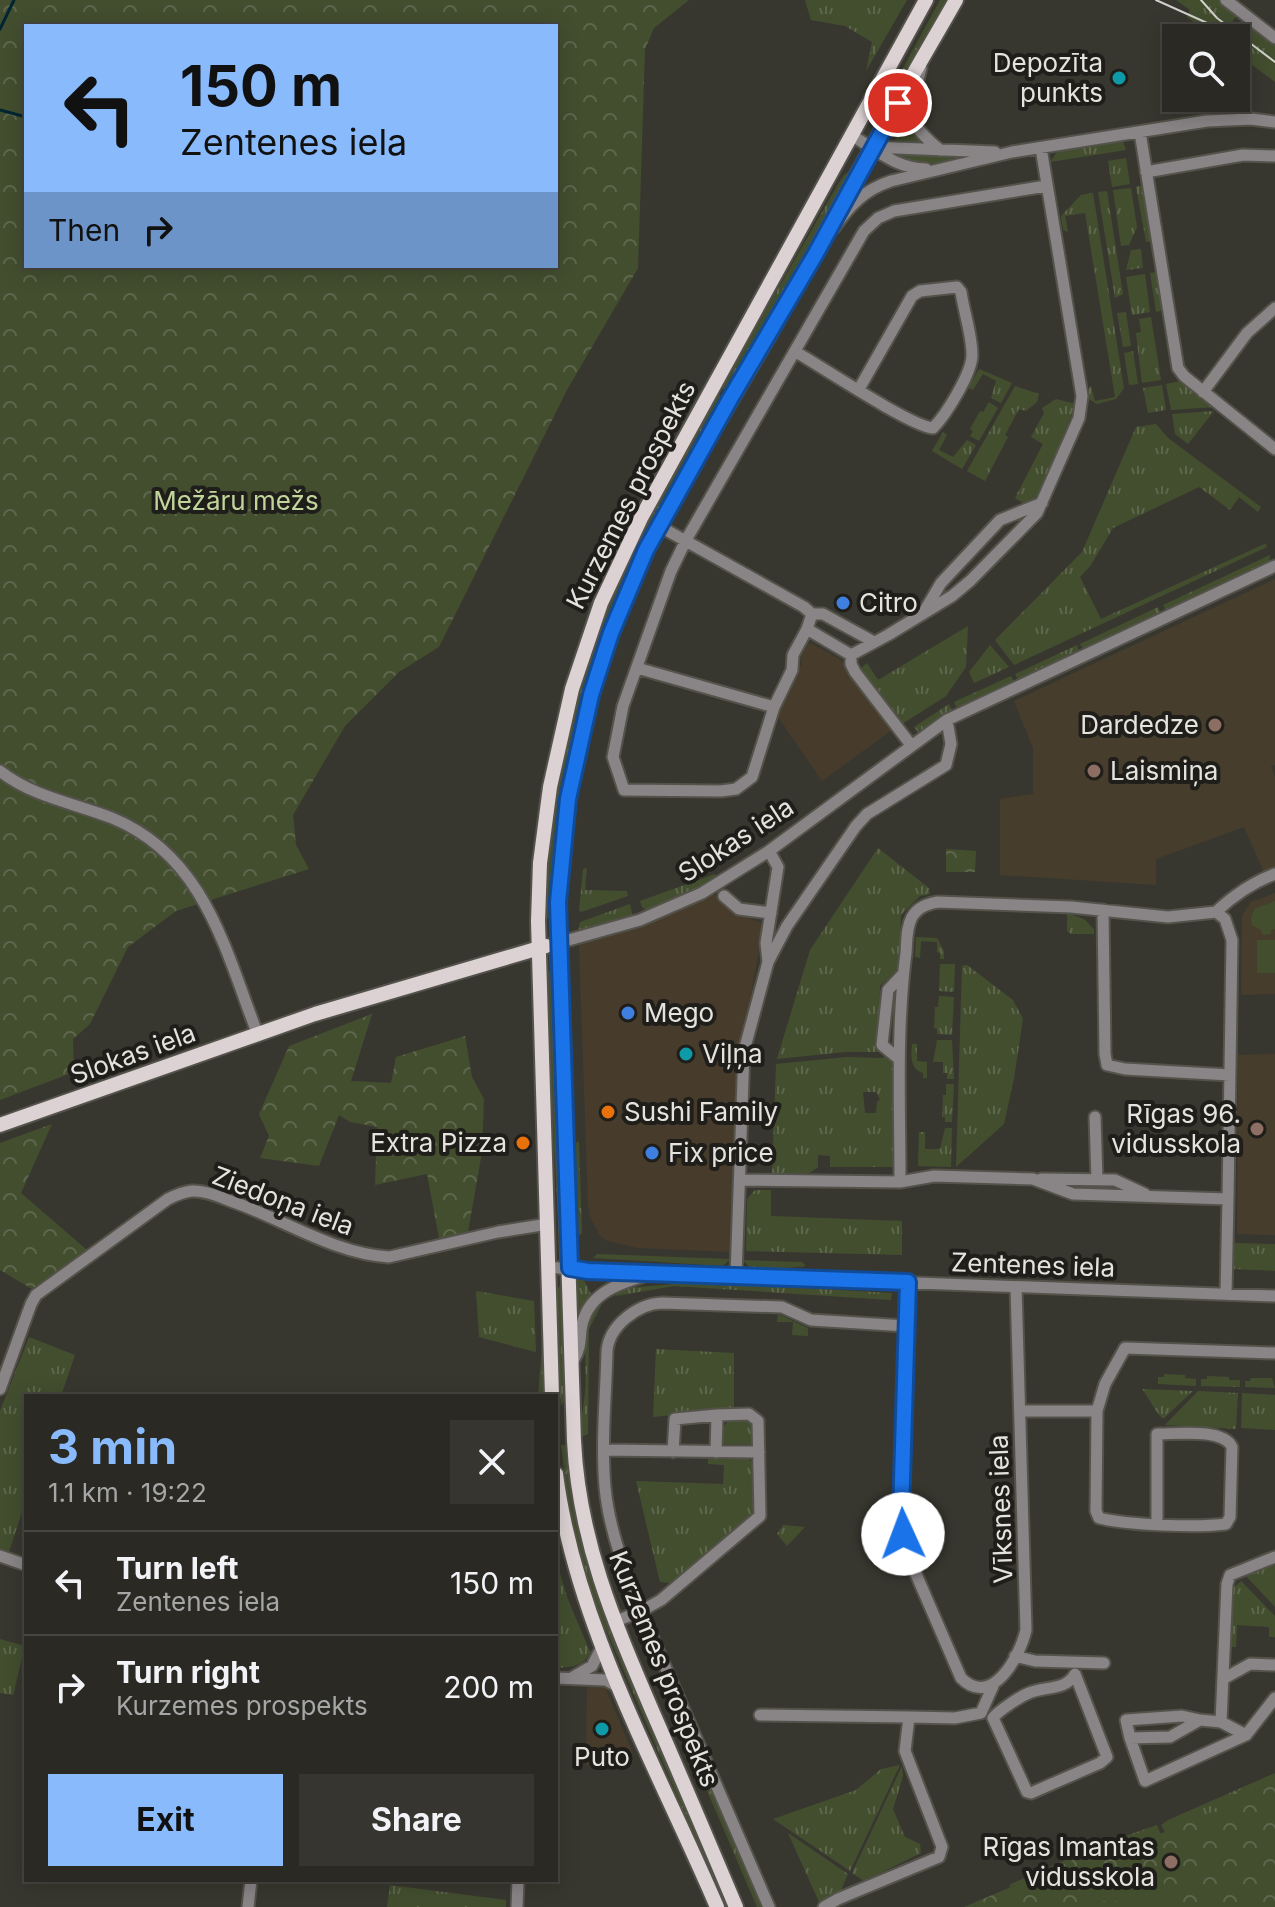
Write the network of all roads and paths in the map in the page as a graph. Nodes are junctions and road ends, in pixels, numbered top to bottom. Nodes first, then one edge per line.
1 (926, 0) edge
2 (956, 0) edge
3 (1226, 0) edge
4 (1275, 38) edge
5 (923, 58) junction
6 (1275, 122) edge
7 (1140, 132) junction
8 (851, 135) junction
9 (872, 147) junction
10 (1041, 148) junction
11 (941, 150) junction
12 (1012, 152) junction
13 (1275, 156) edge
14 (940, 169) junction
15 (1146, 172) junction
16 (1046, 186) junction
17 (815, 255) junction
18 (1275, 308) edge
19 (796, 352) junction
20 (859, 389) junction
21 (1203, 392) junction
22 (1275, 449) edge
23 (1042, 503) junction
24 (659, 526) junction
25 (686, 540) junction
26 (1275, 566) edge
27 (812, 614) junction
28 (922, 615) junction
29 (807, 629) junction
30 (874, 642) junction
31 (851, 655) junction
32 (637, 668) junction
33 (774, 707) junction
34 (947, 720) junction
35 (911, 745) junction
36 (0, 771) edge
37 (769, 851) junction
38 (1275, 874) edge
39 (724, 896) dead end
40 (1103, 910) junction
41 (771, 913) junction
42 (1220, 916) junction
43 (558, 943) junction
44 (539, 948) junction
45 (768, 962) junction
46 (903, 974) junction
47 (258, 1035) junction
48 (899, 1059) junction
49 (1230, 1075) junction
50 (1095, 1117) dead end
51 (0, 1125) edge
52 (1033, 1179) junction
53 (740, 1180) junction
54 (1097, 1180) junction
55 (900, 1182) junction
56 (1151, 1197) junction
57 (1228, 1199) junction
58 (548, 1224) junction
59 (549, 1267) junction
60 (570, 1268) junction
61 (655, 1272) junction
62 (736, 1276) junction
63 (908, 1282) junction
64 (1016, 1287) junction
65 (1226, 1294) junction
66 (1275, 1296) edge
67 (906, 1326) junction
68 (1275, 1353) edge
69 (573, 1361) junction
70 (0, 1389) edge
71 (552, 1394) edge
72 (1020, 1411) junction
73 (1097, 1411) junction
74 (717, 1415) junction
75 (605, 1450) junction
76 (673, 1452) junction
77 (716, 1452) junction
78 (759, 1452) junction
79 (558, 1487) edge
80 (901, 1518) junction
81 (1157, 1523) junction
82 (903, 1542) junction
83 (0, 1556) edge
84 (1275, 1557) edge
85 (24, 1564) edge
86 (641, 1611) junction
87 (614, 1622) junction
88 (603, 1644) junction
89 (1015, 1656) junction
90 (1104, 1663) dead end
91 (1275, 1665) edge
92 (1075, 1674) joint
93 (558, 1678) edge
94 (570, 1678) junction
95 (1223, 1679) junction
96 (993, 1686) junction
97 (620, 1689) junction
98 (1275, 1698) edge
99 (760, 1715) dead end
100 (909, 1717) junction
101 (1200, 1720) junction
102 (1221, 1722) junction
103 (1246, 1735) junction
104 (1130, 1738) junction
105 (251, 1882) edge
106 (518, 1882) edge
107 (720, 1906) edge
108 (248, 1907) edge
109 (517, 1907) edge
110 (736, 1907) edge
111 (769, 1907) edge
112 (824, 1907) edge

1 - 8 main road, Kurzemes prospekts
2 - 5 main road, Kurzemes prospekts
3 - 4 street
5 - 9 main road, Kurzemes prospekts
5 - 11 street
6 - 7 street
7 - 10 street
7 - 15 street
8 - 9 street
8 - 44 main road, Kurzemes prospekts
9 - 11 street
9 - 14 street
9 - 17 main road, Kurzemes prospekts
10 - 12 street
10 - 16 street
11 - 12 street
12 - 14 street
13 - 15 street
14 - 17 street
15 - 21 street
16 - 19 street
16 - 23 street
17 - 24 main road, Kurzemes prospekts
18 - 21 street
19 - 20 street
19 - 25 street
20 - 20 street
21 - 22 street
23 - 28 street
23 - 28 street
24 - 25 street
24 - 43 main road, Kurzemes prospekts
25 - 27 street
25 - 32 street
26 - 34 street, Slokas iela
27 - 29 street
27 - 30 street
28 - 30 street
29 - 31 street
29 - 33 street
30 - 31 street
31 - 35 street
32 - 33 street
32 - 33 street
34 - 35 street, Slokas iela
34 - 45 street
35 - 37 street, Slokas iela
36 - 47 street
37 - 41 street
37 - 43 street, Slokas iela
38 - 42 street
39 - 41 street
40 - 42 street
40 - 46 street
40 - 49 street
41 - 45 street
42 - 49 street
43 - 44 main road, Slokas iela
43 - 60 main road, Kurzemes prospekts
44 - 47 main road, Slokas iela
44 - 58 main road, Kurzemes prospekts
45 - 53 street
46 - 48 street
46 - 48 street
47 - 51 main road, Slokas iela
48 - 55 street
49 - 57 street
50 - 54 street
52 - 54 street
52 - 55 street
52 - 56 street
53 - 55 street
53 - 62 street
54 - 56 street
56 - 57 street
57 - 65 street
58 - 59 main road, Kurzemes prospekts
58 - 70 street, Ziedoņa iela
59 - 60 street, Zentenes iela
59 - 71 main road, Kurzemes prospekts
60 - 61 street, Zentenes iela
60 - 69 main road, Kurzemes prospekts
61 - 62 street, Zentenes iela
61 - 69 street
62 - 63 street, Zentenes iela
63 - 64 street, Zentenes iela
63 - 67 street
64 - 65 street, Zentenes iela
64 - 72 street, Vīksnes iela
65 - 66 street, Zentenes iela
67 - 75 street
67 - 80 street
68 - 73 street
69 - 87 main road, Kurzemes prospekts
72 - 73 street
72 - 89 street, Vīksnes iela
73 - 81 street
74 - 76 street
74 - 77 street
74 - 78 street
75 - 76 street
75 - 86 street
76 - 77 street
77 - 78 street
78 - 86 street
79 - 88 main road, Kurzemes prospekts
80 - 82 street
80 - 82 street
81 - 81 street
82 - 96 street
83 - 85 street
84 - 95 street
86 - 87 street
86 - 111 street
87 - 110 main road, Kurzemes prospekts
88 - 94 street
88 - 97 main road, Kurzemes prospekts
89 - 90 street
89 - 96 street, Vīksnes iela
91 - 95 street
92 - 92 street
93 - 94 street
94 - 97 street
95 - 102 street
96 - 100 street, Vīksnes iela
97 - 107 main road, Kurzemes prospekts
98 - 103 street
99 - 100 street
100 - 112 street
101 - 102 street
101 - 104 street
101 - 104 street
102 - 103 street
103 - 104 street
105 - 108 street
106 - 109 street

